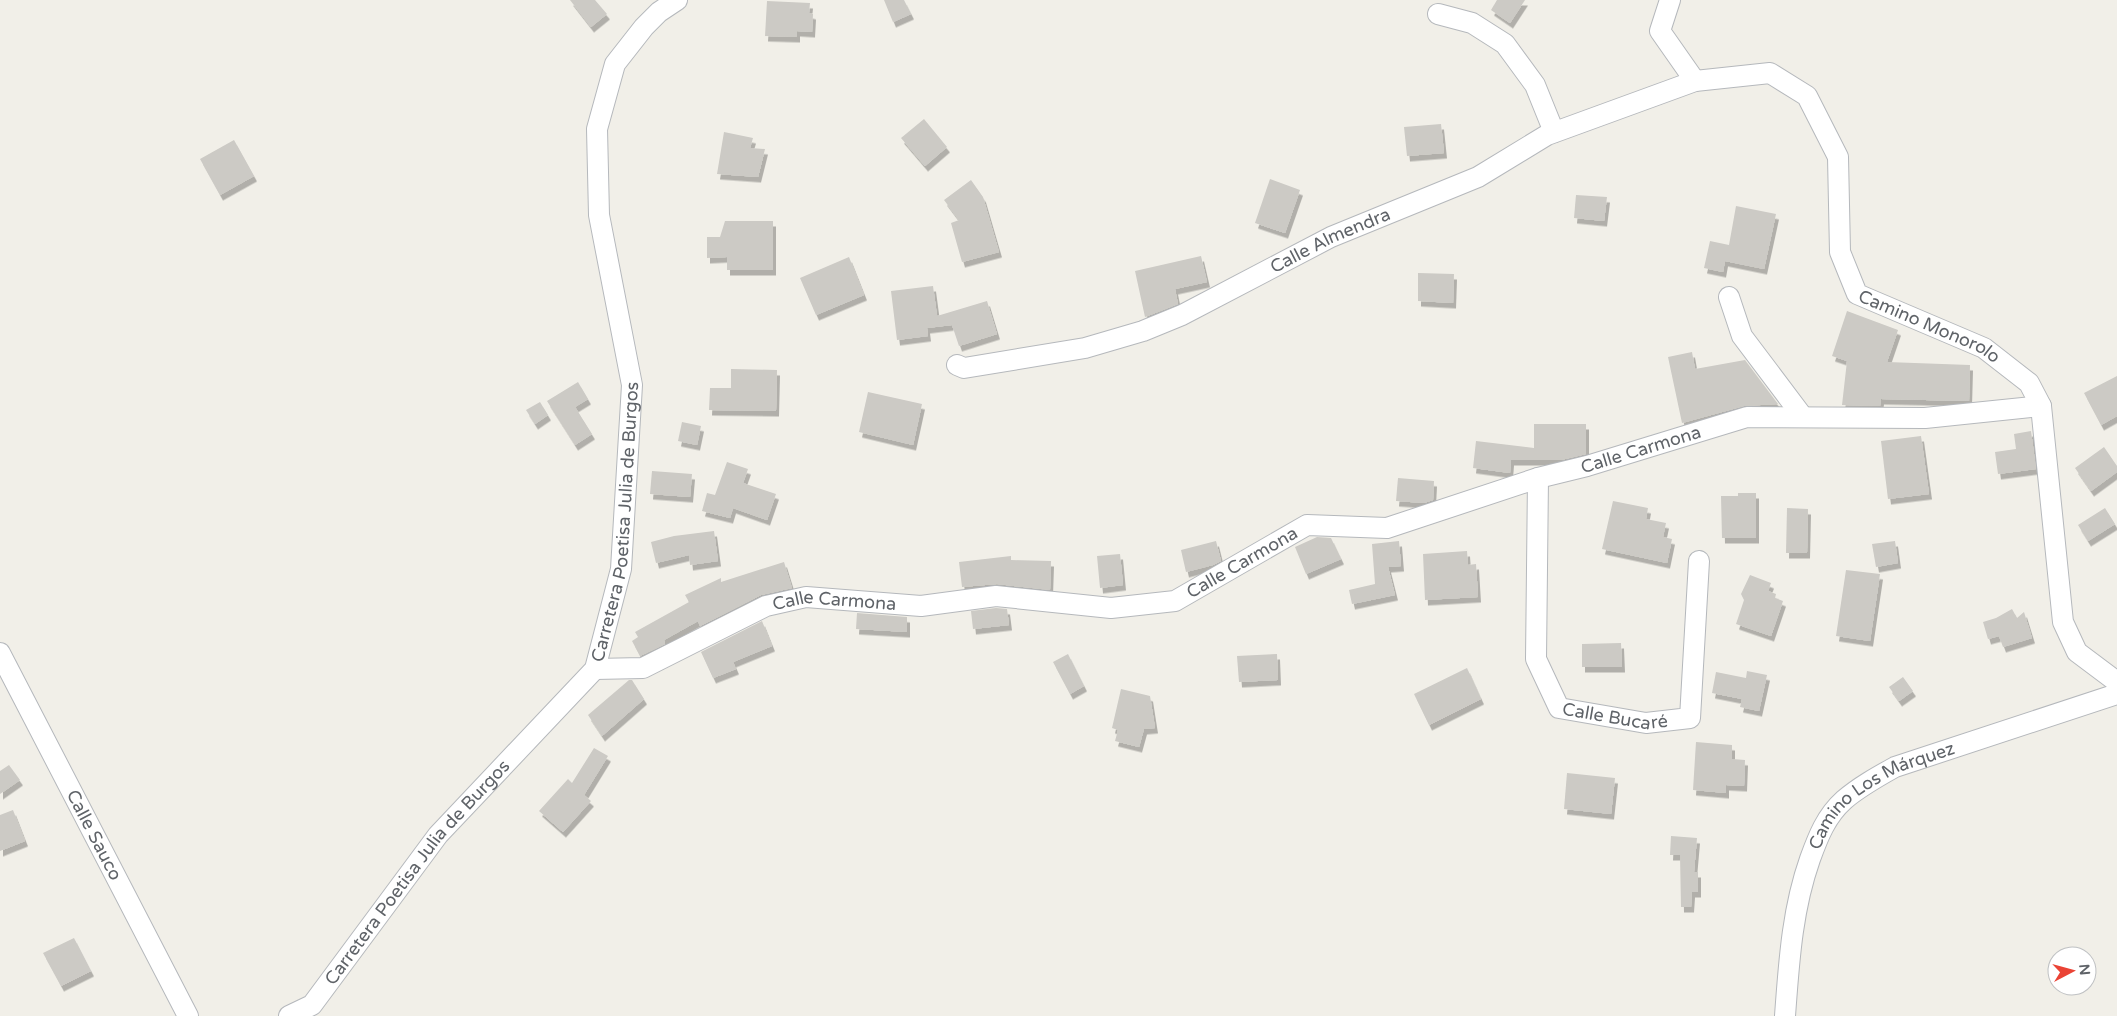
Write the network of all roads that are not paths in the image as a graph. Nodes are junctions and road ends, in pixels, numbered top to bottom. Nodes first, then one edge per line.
1 (677, 0) edge
2 (1670, 0) edge
3 (656, 6) edge
4 (1438, 14) dead end
5 (1695, 82) junction
6 (1554, 132) junction
7 (1729, 297) dead end
8 (957, 365) dead end
9 (2041, 406) junction
10 (1803, 417) junction
11 (1538, 478) junction
12 (1699, 561) dead end
13 (0, 653) edge
14 (595, 669) junction
15 (2117, 682) edge
16 (2117, 694) edge
17 (188, 1016) edge
18 (289, 1016) edge
19 (1785, 1016) edge

1 - 3 street, Carretera Poetisa Julia de Burgos
2 - 5 street
3 - 14 street, Carretera Poetisa Julia de Burgos
4 - 6 street
5 - 6 street, Calle Almendra
5 - 9 street, Camino Monorolo
6 - 8 street, Calle Almendra
7 - 10 street
9 - 10 street, Calle Carmona
9 - 15 street, Camino Monorolo
10 - 11 street, Calle Carmona
11 - 12 street, Calle Bucaré
11 - 14 street, Calle Carmona
13 - 17 street, Calle Sauco
14 - 18 street, Carretera Poetisa Julia de Burgos
16 - 19 street, Camino Los Márquez

